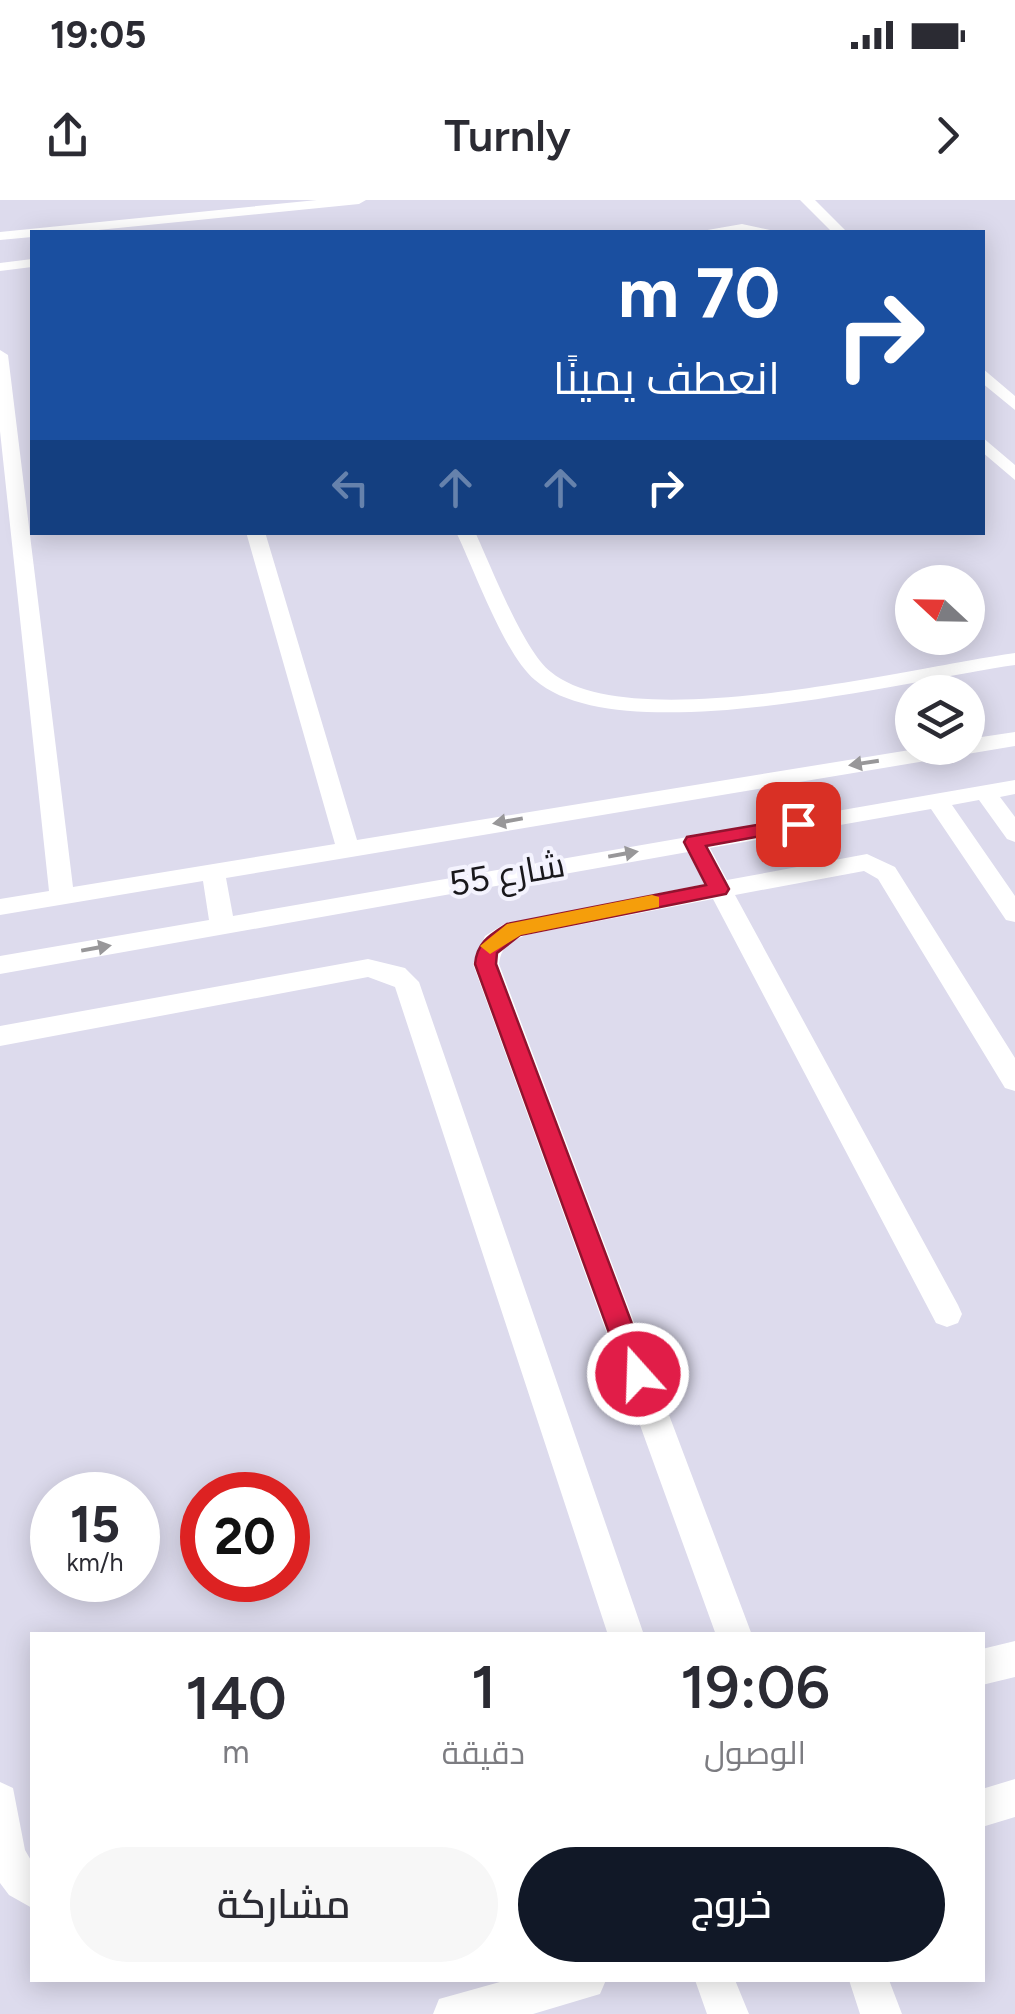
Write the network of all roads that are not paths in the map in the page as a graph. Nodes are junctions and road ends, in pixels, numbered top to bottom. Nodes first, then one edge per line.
1 (359, 200) edge
2 (807, 200) edge
3 (163, 226) edge
4 (98, 230) edge
5 (722, 230) edge
6 (757, 230) edge
7 (838, 230) edge
8 (30, 234) edge
9 (0, 236) edge
10 (30, 264) edge
11 (0, 267) edge
12 (0, 355) edge
13 (985, 376) edge
14 (1015, 405) edge
15 (985, 445) edge
16 (1015, 475) edge
17 (16, 496) edge
18 (255, 535) edge
19 (466, 535) edge
20 (1015, 659) edge
21 (1015, 739) edge
22 (985, 743) edge
23 (895, 759) edge
24 (1015, 786) edge
25 (985, 792) junction
26 (937, 800) junction
27 (1015, 834) edge
28 (694, 842) junction
29 (348, 848) junction
30 (212, 871) junction
31 (719, 889) junction
32 (62, 896) junction
33 (0, 906) edge
34 (1015, 914) edge
35 (222, 924) junction
36 (0, 965) edge
37 (0, 1036) edge
38 (1015, 1081) edge
39 (947, 1314) dead end
40 (625, 1632) edge
41 (733, 1632) edge
42 (1015, 1659) edge
43 (985, 1667) edge
44 (1015, 1798) edge
45 (0, 1802) edge
46 (985, 1807) edge
47 (30, 1887) edge
48 (578, 1982) edge
49 (716, 1982) edge
50 (870, 1982) edge
51 (454, 2014) edge
52 (728, 2014) edge
53 (881, 2014) edge

1 - 3 lane
2 - 7 lane
3 - 4 lane
5 - 6 lane
8 - 9 lane
10 - 11 lane
12 - 17 lane
13 - 14 lane
15 - 16 lane
17 - 32 lane
18 - 29 lane
19 - 20 lane
21 - 22 lane
23 -> 29 lane, شارع 55
24 - 25 lane, شارع 55
25 - 26 lane, شارع 55
25 - 27 lane
26 - 28 lane, شارع 55
26 - 34 lane
28 - 31 lane
35 -> 28 lane, شارع 55
29 - 30 lane, شارع 55
30 - 32 lane, شارع 55
30 - 35 lane
31 - 38 lane
31 - 39 lane
31 - 41 lane
32 - 33 lane, شارع 55
36 -> 35 lane, شارع 55
37 - 40 lane
42 - 43 lane
44 - 46 lane
45 - 47 lane
48 - 51 lane
49 - 52 lane
50 - 53 lane

